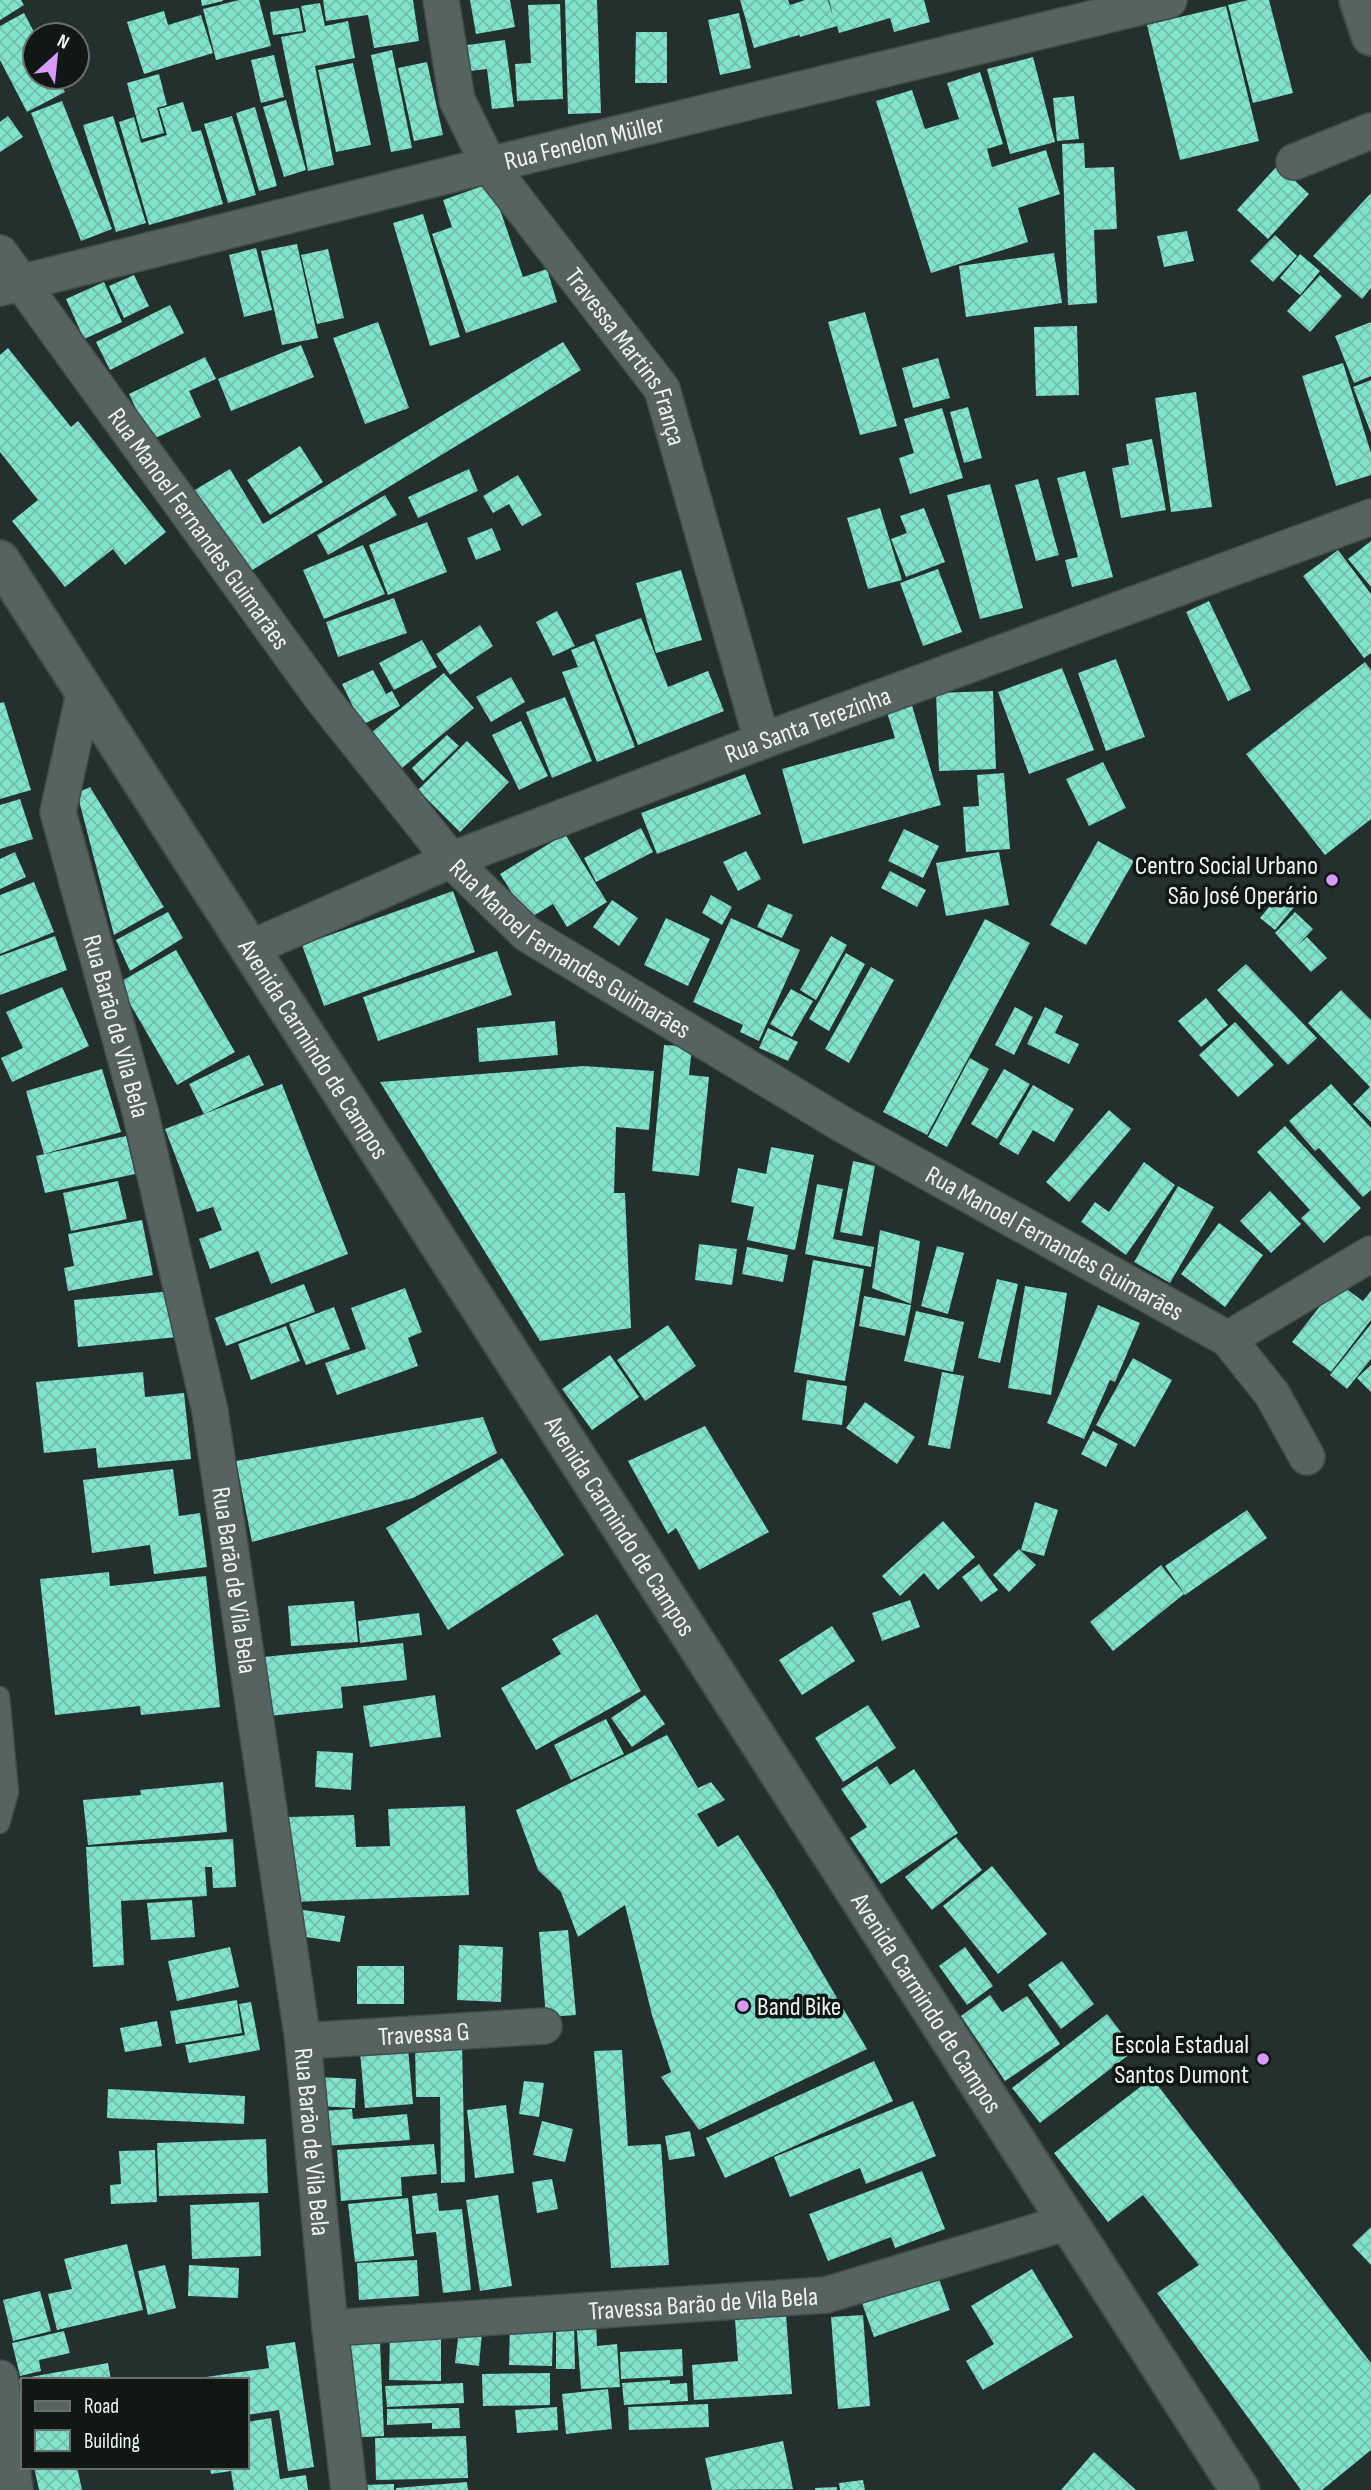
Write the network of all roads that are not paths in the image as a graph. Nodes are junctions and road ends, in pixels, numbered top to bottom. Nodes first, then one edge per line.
1 (441, 0) edge
2 (1169, 0) edge
3 (1359, 0) edge
4 (1371, 36) edge
5 (1371, 131) edge
6 (1294, 162) dead end
7 (489, 165) junction
8 (6, 275) edge
9 (1371, 517) edge
10 (0, 560) edge
11 (85, 689) junction
12 (762, 741) junction
13 (451, 860) junction
14 (251, 948) junction
15 (1371, 1254) edge
16 (1228, 1339) junction
17 (1307, 1457) dead end
18 (0, 1696) edge
19 (0, 1825) edge
20 (544, 2026) dead end
21 (303, 2041) junction
22 (1068, 2221) junction
23 (330, 2328) junction
24 (0, 2378) edge
25 (15, 2490) edge
26 (349, 2490) edge
27 (1240, 2490) edge

1 - 7 street, Travessa Martins França
2 - 7 street, Rua Fenelon Müller
3 - 4 main road
5 - 6 street
7 - 8 street, Rua Fenelon Müller
7 - 12 street, Travessa Martins França
8 - 13 street, Rua Manoel Fernandes Guimarães
9 - 12 street, Rua Santa Terezinha
10 - 11 main road, Avenida Carmindo de Campos
11 - 14 main road, Avenida Carmindo de Campos
11 - 21 street, Rua Barão de Vila Bela
12 - 13 street, Rua Santa Terezinha
13 - 14 street, Rua Santa Terezinha
13 - 16 street, Rua Manoel Fernandes Guimarães
14 - 22 main road, Avenida Carmindo de Campos
15 - 16 street
16 - 17 street, Rua Manoel Fernandes Guimarães
18 - 19 lane
20 - 21 street, Travessa G
21 - 23 street, Rua Barão de Vila Bela
22 - 23 street, Travessa Barão de Vila Bela
22 - 27 main road, Avenida Carmindo de Campos
23 - 26 street, Rua Barão de Vila Bela
24 - 25 street

